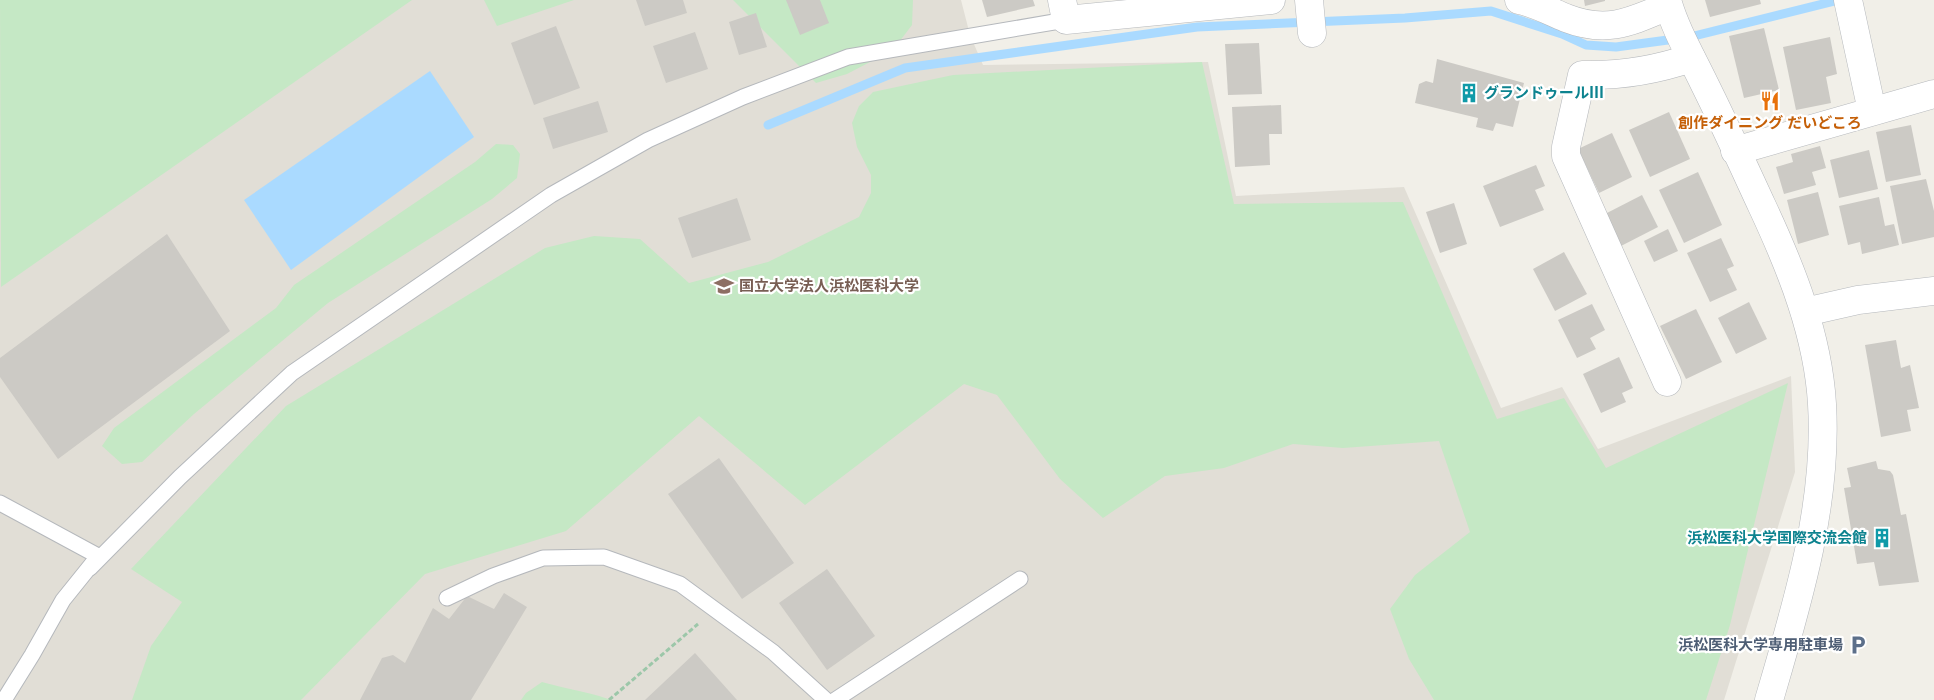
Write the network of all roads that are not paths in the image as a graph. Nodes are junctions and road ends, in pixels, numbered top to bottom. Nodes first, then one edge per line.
1 (1271, 0) edge
2 (1309, 0) edge
3 (1519, 0) edge
4 (1850, 9) edge
5 (1064, 10) edge
6 (1678, 27) edge
7 (1312, 33) dead end
8 (1934, 94) edge
9 (1872, 110) junction
10 (1735, 151) junction
11 (1934, 291) edge
12 (1805, 312) junction
13 (1667, 382) dead end
14 (0, 503) edge
15 (98, 556) junction
16 (1020, 579) dead end
17 (447, 598) dead end
18 (4, 700) edge
19 (826, 700) edge
20 (835, 700) edge
21 (1769, 700) edge

1 - 5 street
2 - 7 street
3 - 6 street
4 - 9 street
5 - 15 lane
6 - 10 street
6 - 13 street
8 - 9 street
9 - 10 street
10 - 12 street
11 - 12 street
12 - 21 street
14 - 15 lane
15 - 18 lane
16 - 20 lane
17 - 19 lane

